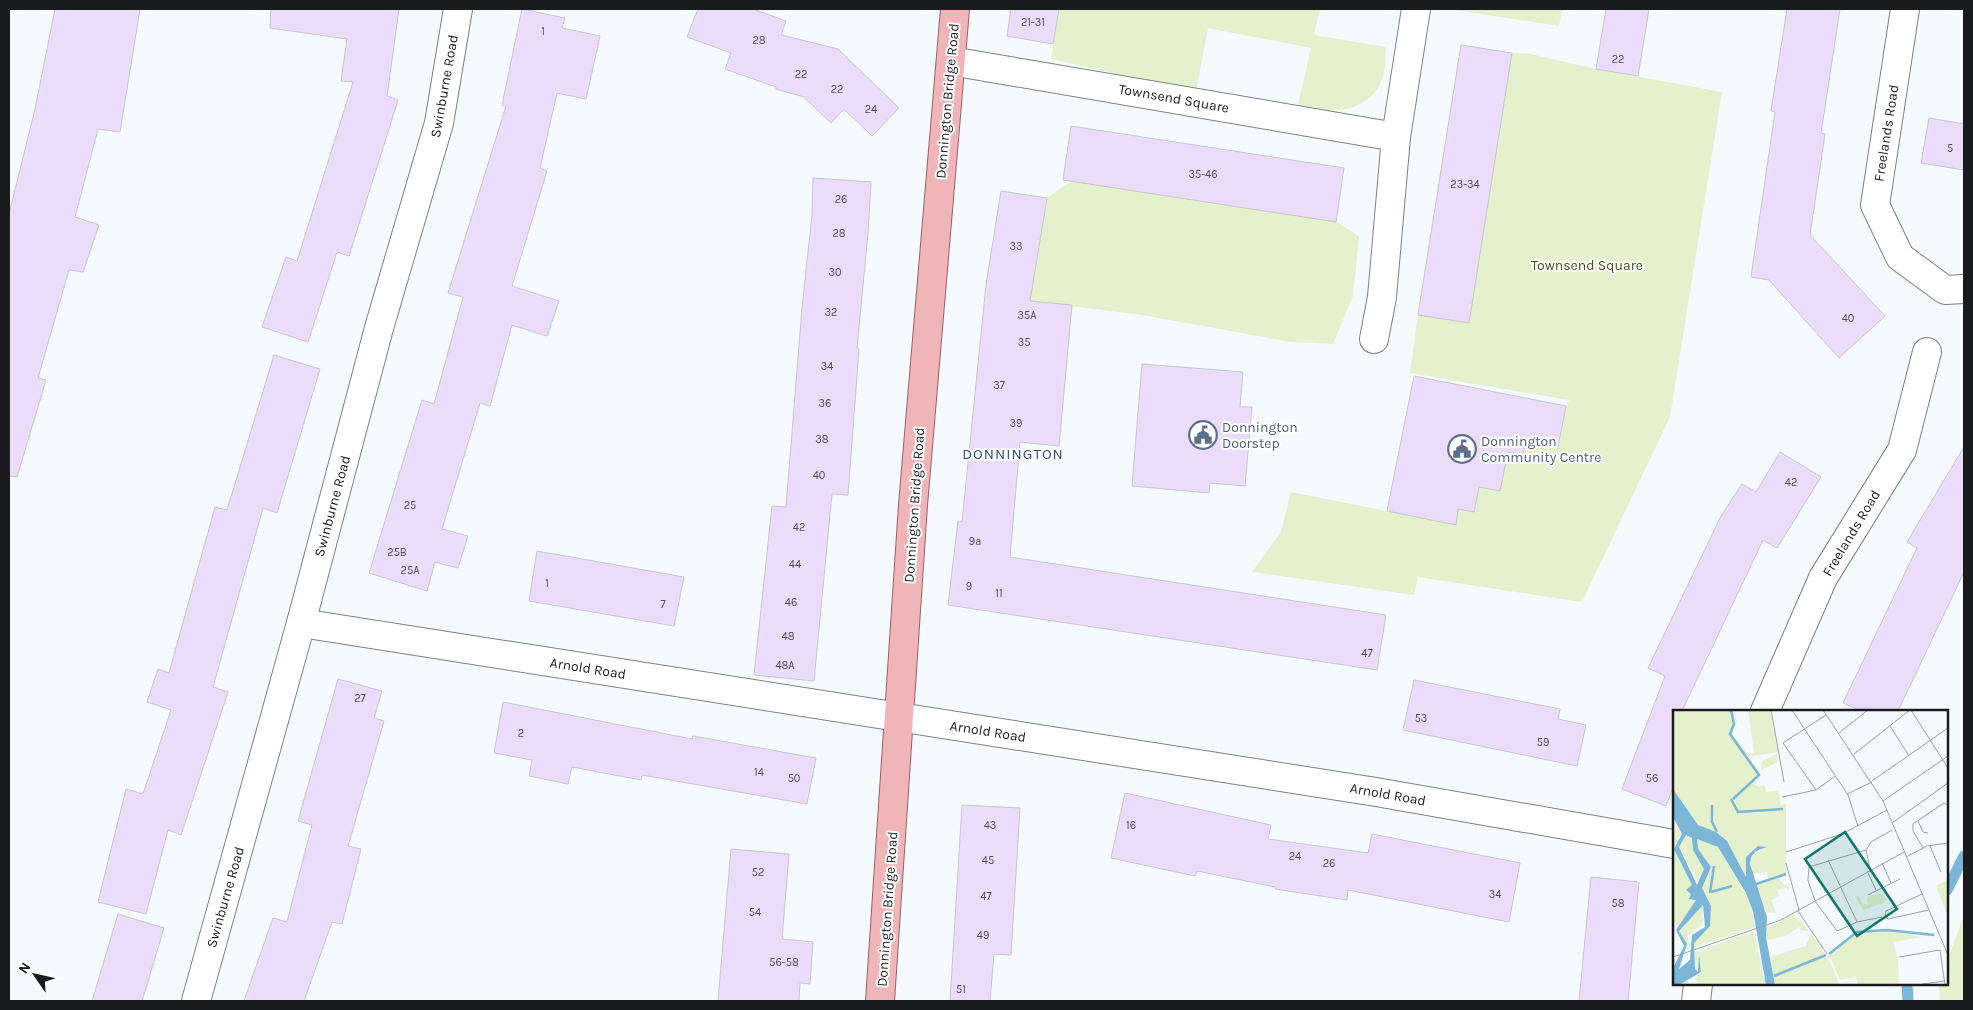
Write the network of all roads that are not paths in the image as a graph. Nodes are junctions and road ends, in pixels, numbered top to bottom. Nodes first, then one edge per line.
1 (458, 9) edge
2 (954, 9) edge
3 (1416, 9) edge
4 (1905, 9) edge
5 (951, 61) junction
6 (1396, 136) junction
7 (1955, 289) edge
8 (1374, 338) dead end
9 (1927, 352) dead end
10 (301, 623) junction
11 (1765, 710) edge
12 (900, 716) junction
13 (1673, 844) edge
14 (1698, 985) edge
15 (196, 1001) edge
16 (880, 1001) edge
17 (1696, 1001) edge

1 - 10 street, Swinburne Road
2 - 5 main road, Donnington Bridge Road
3 - 6 street
4 - 7 street, Freelands Road
5 - 6 street, Townsend Square
5 - 12 main road, Donnington Bridge Road
6 - 8 street
9 - 11 street, Freelands Road
10 - 12 street, Arnold Road
10 - 15 street, Swinburne Road
12 - 13 street, Arnold Road
12 - 16 main road, Donnington Bridge Road
14 - 17 street

